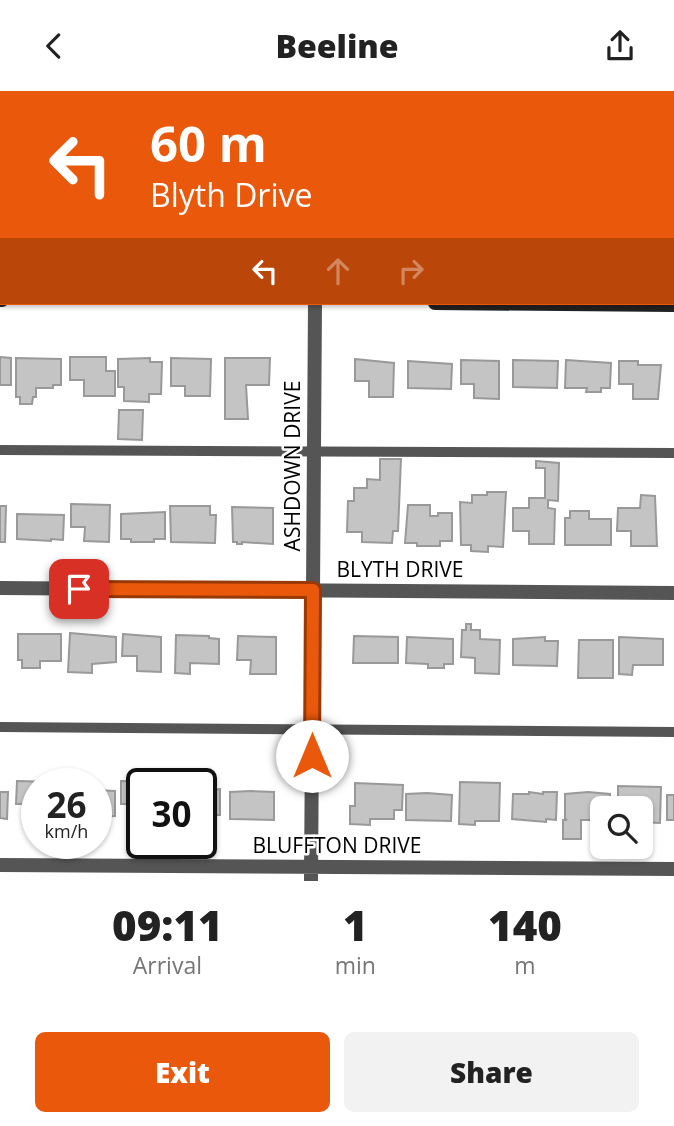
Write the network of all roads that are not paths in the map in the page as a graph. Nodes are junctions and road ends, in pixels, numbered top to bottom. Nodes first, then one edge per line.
1 (315, 305) edge
2 (0, 450) edge
3 (314, 450) junction
4 (674, 453) edge
5 (0, 588) edge
6 (313, 590) junction
7 (674, 593) edge
8 (0, 727) edge
9 (312, 728) junction
10 (674, 731) edge
11 (0, 865) edge
12 (674, 869) edge
13 (311, 874) edge

1 - 3 street, ASHDOWN DRIVE
2 - 3 lane
3 - 4 lane
3 - 6 street, ASHDOWN DRIVE
5 - 6 street, BLYTH DRIVE
6 - 7 street, BLYTH DRIVE
6 - 9 street, ASHDOWN DRIVE
8 - 9 lane
9 - 10 lane
9 - 13 street, ASHDOWN DRIVE
11 - 13 street, BLUFFTON DRIVE
12 - 13 street, BLUFFTON DRIVE

